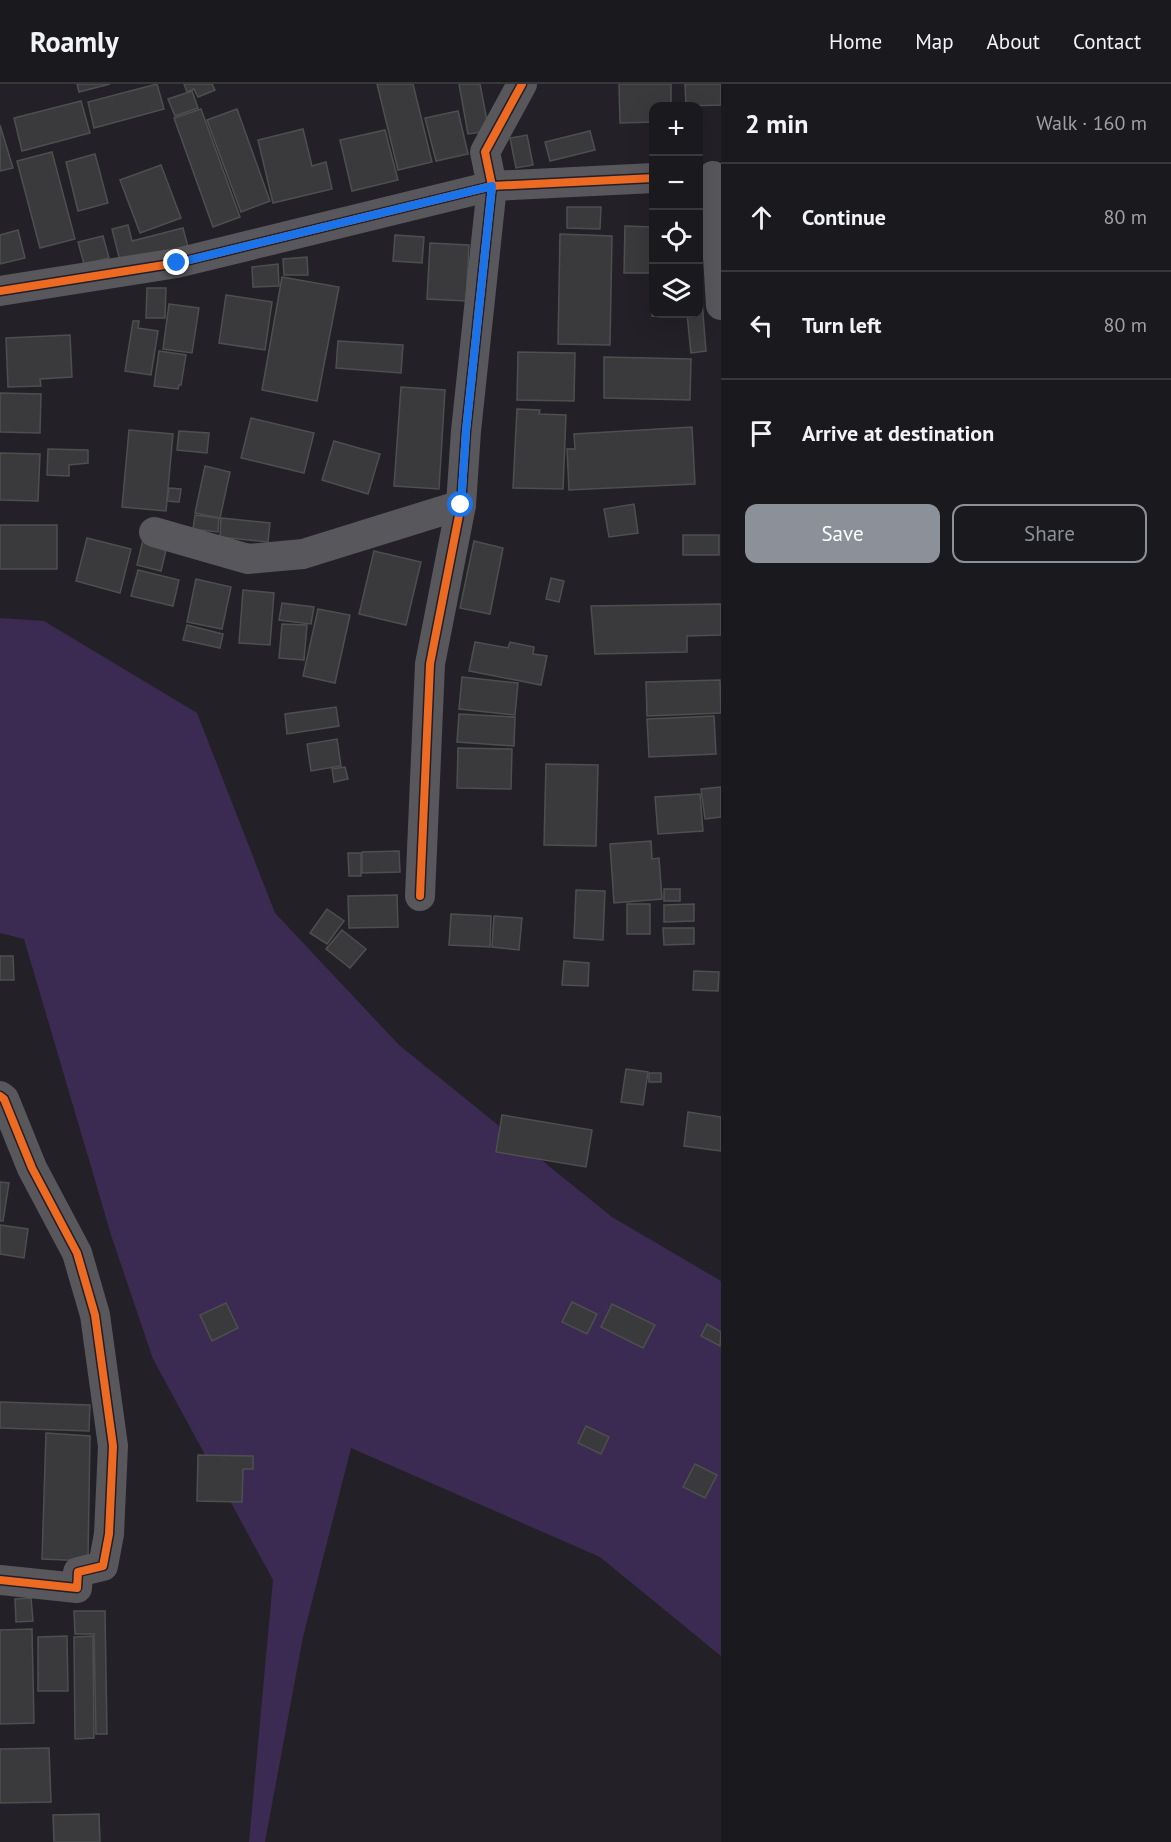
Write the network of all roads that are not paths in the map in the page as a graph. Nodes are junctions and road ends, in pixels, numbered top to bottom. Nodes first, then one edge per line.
1 (522, 84) edge
2 (711, 176) edge
3 (649, 178) edge
4 (492, 186) junction
5 (0, 291) edge
6 (721, 305) edge
7 (461, 505) junction
8 (154, 532) dead end
9 (420, 896) dead end
10 (0, 1096) edge
11 (0, 1580) edge

1 - 4 street
2 - 6 street
3 - 4 street
4 - 5 street
4 - 7 street
7 - 8 street
7 - 9 street
10 - 11 street

